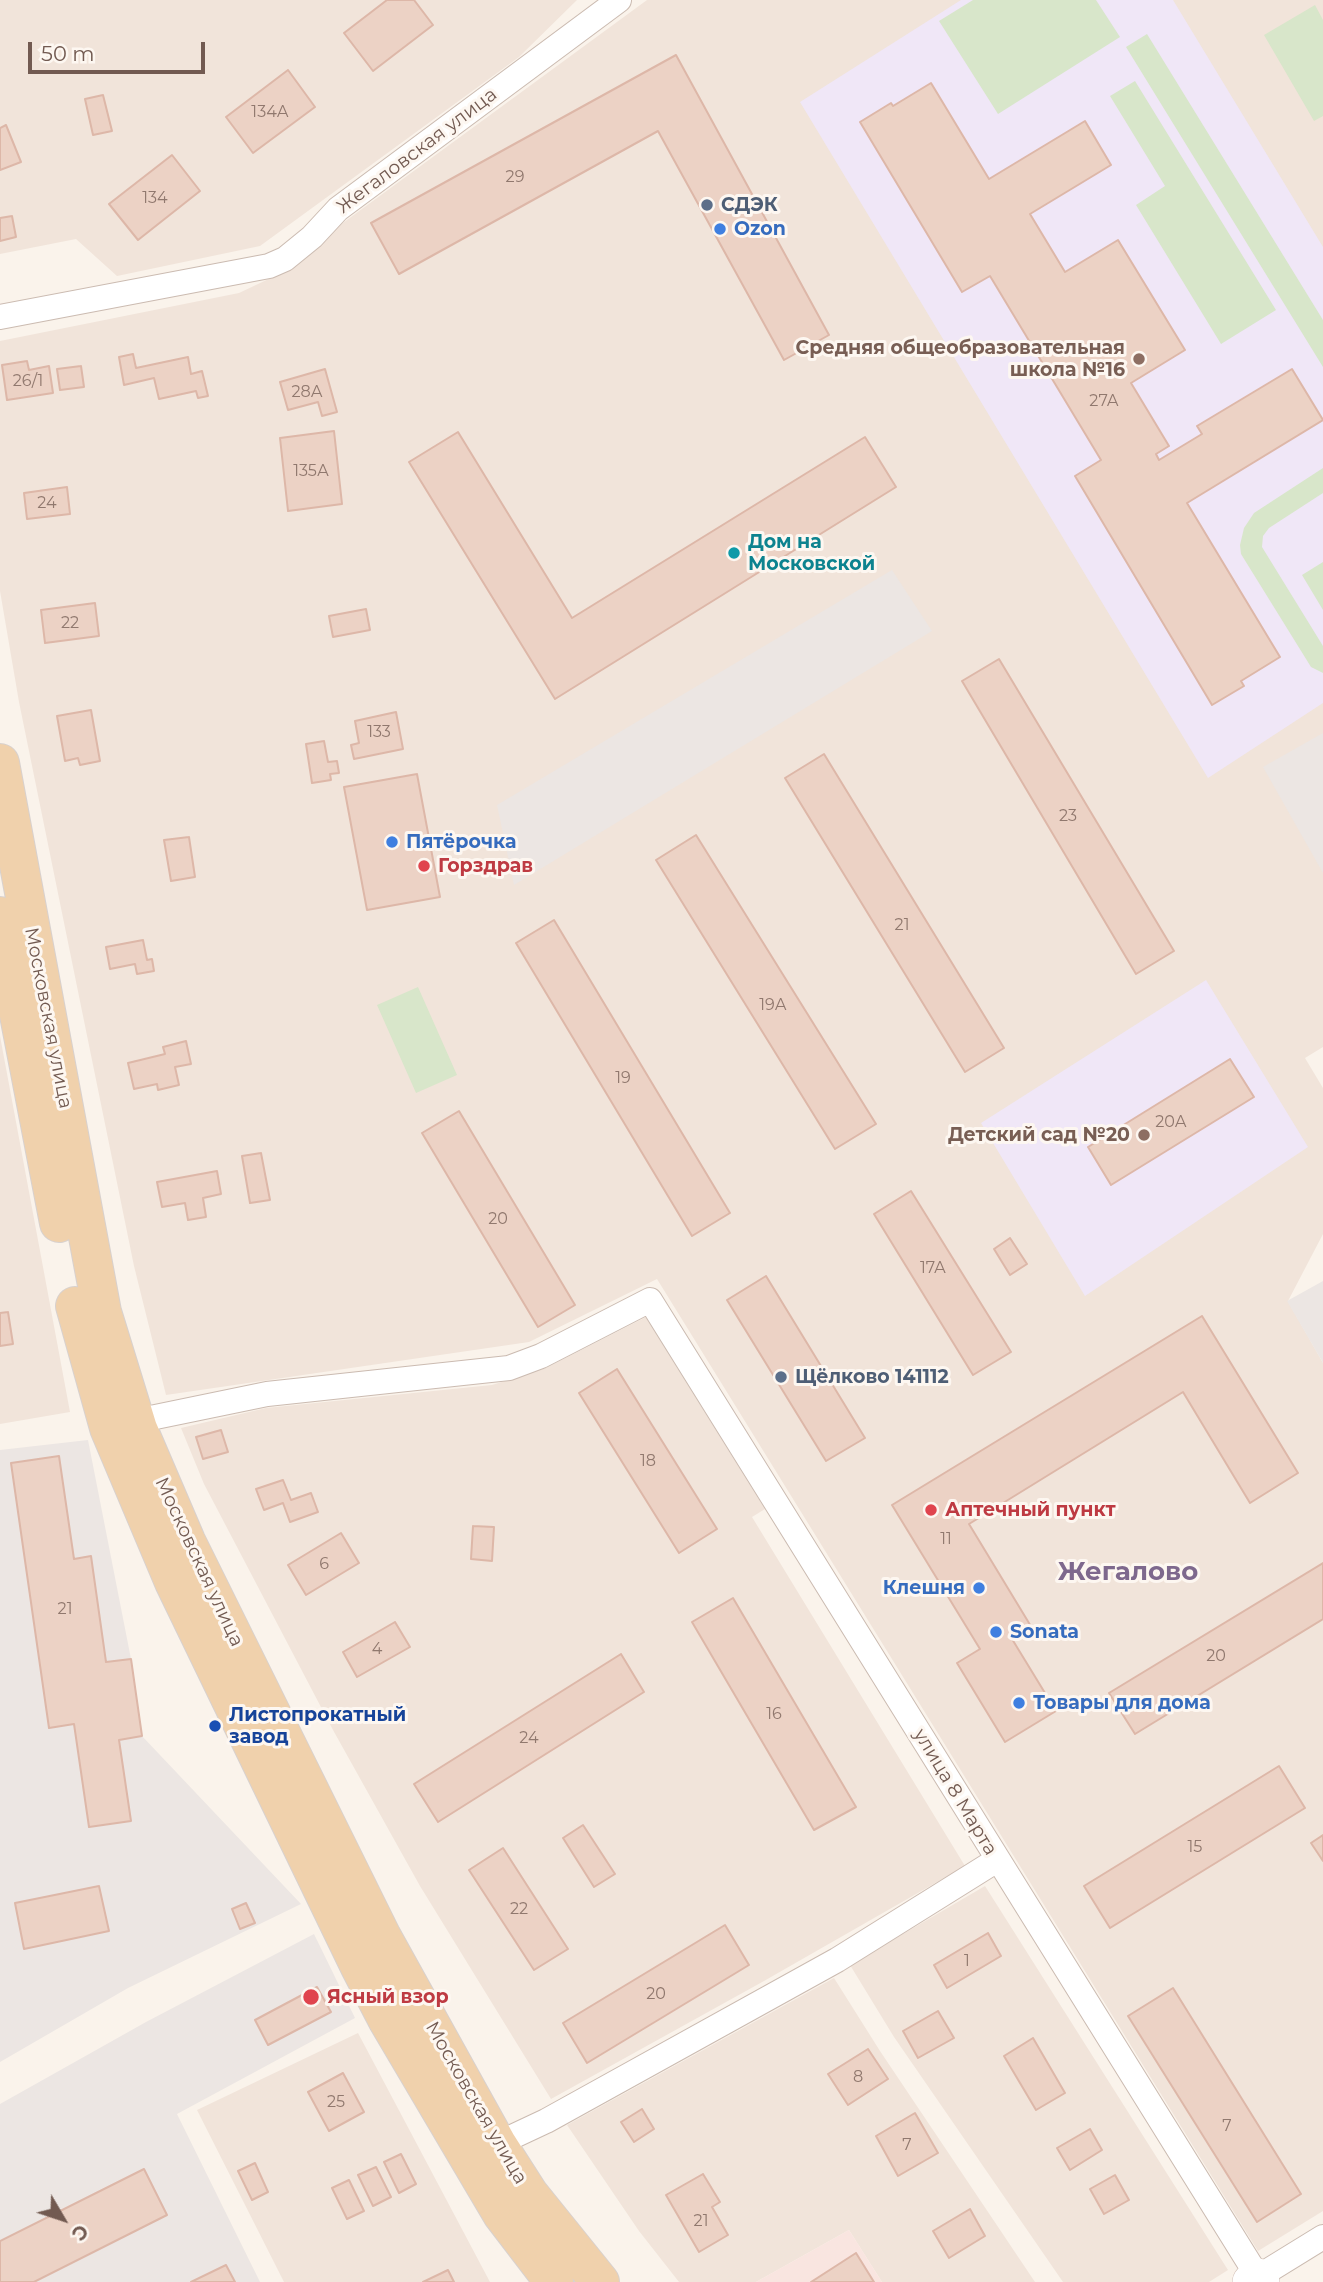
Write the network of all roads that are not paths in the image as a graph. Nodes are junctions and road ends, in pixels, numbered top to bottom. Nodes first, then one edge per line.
1 (619, 0) edge
2 (0, 317) edge
3 (0, 763) edge
4 (0, 916) edge
5 (136, 1421) junction
6 (997, 1860) junction
7 (497, 2144) junction
8 (1323, 2236) edge
9 (1257, 2280) edge
10 (554, 2282) edge
11 (600, 2282) edge

1 - 2 street, Жегаловская улица
3 - 5 main road, Московская улица
4 - 10 main road, Московская улица
5 - 6 street, улица 8 Марта
5 - 7 main road, Московская улица
6 - 7 street
6 - 9 street, улица 8 Марта
7 - 11 main road, Московская улица
8 - 9 street

